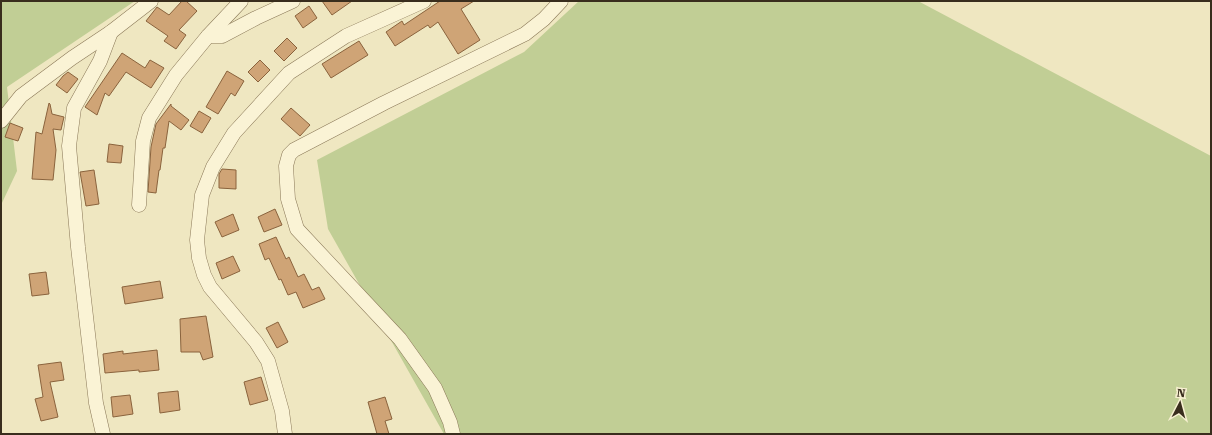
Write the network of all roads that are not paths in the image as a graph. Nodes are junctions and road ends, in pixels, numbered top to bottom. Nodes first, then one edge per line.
1 (152, 1) edge
2 (241, 1) edge
3 (293, 1) edge
4 (424, 1) edge
5 (561, 1) edge
6 (111, 32) junction
7 (208, 36) junction
8 (1, 121) edge
9 (139, 205) dead end
10 (103, 434) edge
11 (285, 434) edge
12 (453, 434) edge

1 - 6 street
2 - 7 street
3 - 7 street
4 - 11 street
5 - 12 street
6 - 8 street
6 - 10 street
7 - 9 street

